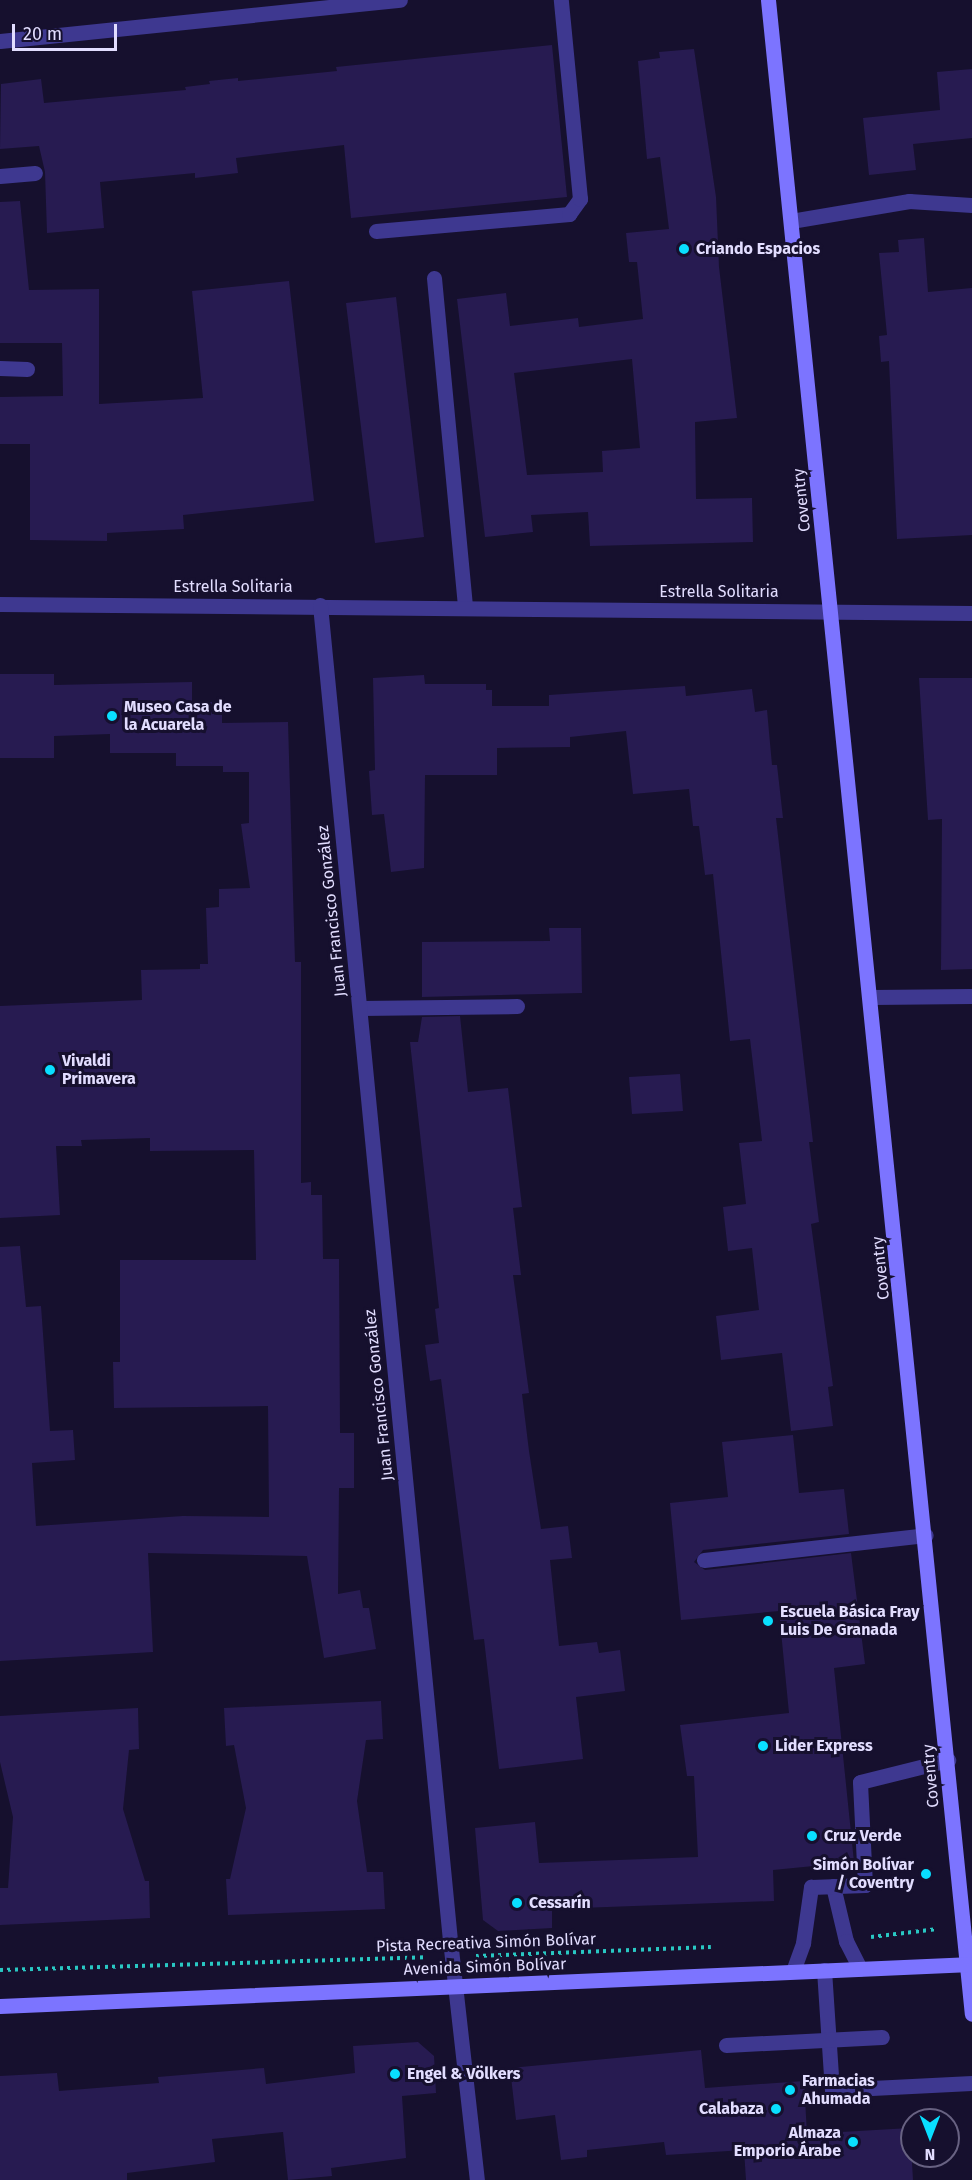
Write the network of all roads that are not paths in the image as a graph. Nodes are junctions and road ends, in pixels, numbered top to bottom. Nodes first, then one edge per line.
1 (400, 0) edge
2 (561, 0) edge
3 (768, 0) edge
4 (0, 41) edge
5 (35, 173) dead end
6 (0, 176) edge
7 (972, 205) edge
8 (791, 221) junction
9 (376, 231) dead end
10 (434, 278) dead end
11 (0, 368) edge
12 (27, 369) dead end
13 (0, 604) edge
14 (320, 605) junction
15 (465, 607) junction
16 (831, 612) junction
17 (972, 613) edge
18 (972, 996) edge
19 (872, 997) junction
20 (517, 1006) dead end
21 (360, 1008) junction
22 (926, 1536) junction
23 (704, 1560) dead end
24 (948, 1760) junction
25 (833, 1886) junction
26 (969, 1964) edge
27 (860, 1969) junction
28 (824, 1970) junction
29 (793, 1971) junction
30 (456, 1986) junction
31 (0, 2006) edge
32 (972, 2014) edge
33 (882, 2037) dead end
34 (828, 2039) junction
35 (726, 2045) dead end
36 (972, 2083) edge
37 (477, 2180) edge

1 - 4 street
2 - 9 street
3 - 8 street, Coventry
5 - 6 street
7 - 8 street
8 - 16 street, Coventry
10 - 15 street
11 - 12 street
13 - 14 street, Estrella Solitaria
14 - 15 street, Estrella Solitaria
14 - 21 street, Juan Francisco González
15 - 16 street, Estrella Solitaria
16 - 17 street, Estrella Solitaria
16 - 19 street, Coventry
18 - 19 street
19 - 22 street, Coventry
20 - 21 street
21 - 30 street, Juan Francisco González
22 - 23 street
22 - 24 street, Coventry
24 - 25 street
24 - 26 street, Coventry
25 - 27 street
25 - 29 street
26 - 27 street, Avenida Simón Bolívar
26 - 32 street, Coventry
27 - 28 street, Avenida Simón Bolívar
28 - 29 street, Avenida Simón Bolívar
28 - 34 street
29 - 30 street, Avenida Simón Bolívar
30 - 31 street, Avenida Simón Bolívar
30 - 37 street, Juan Francisco González
33 - 34 street
34 - 35 street
34 - 36 street

